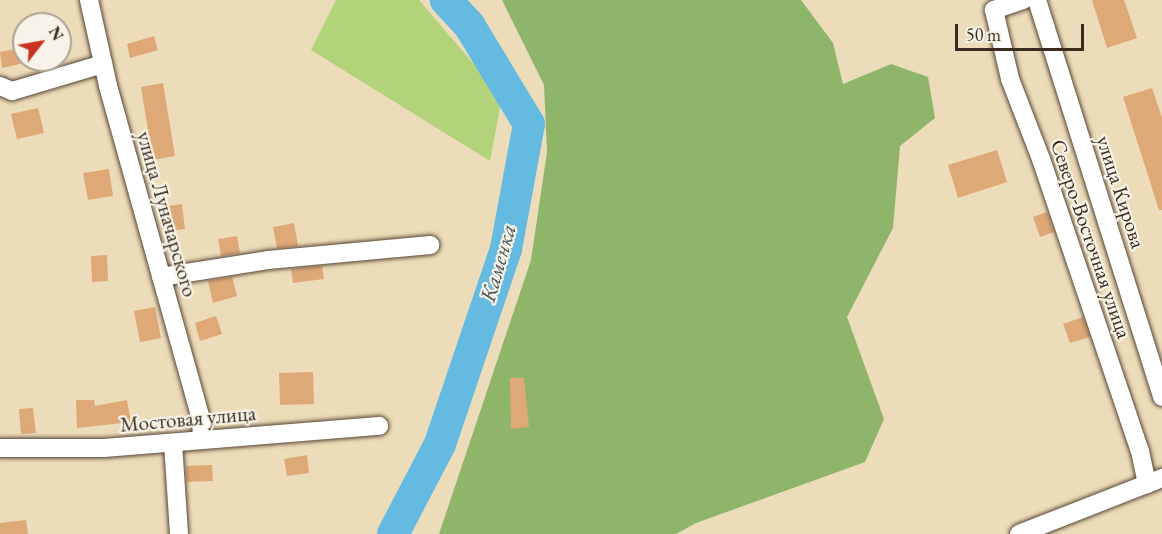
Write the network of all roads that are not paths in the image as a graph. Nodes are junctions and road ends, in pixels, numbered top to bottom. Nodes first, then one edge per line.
1 (89, 0) edge
2 (1023, 0) edge
3 (1037, 0) edge
4 (103, 64) junction
5 (0, 86) edge
6 (430, 245) dead end
7 (161, 277) junction
8 (1162, 397) edge
9 (379, 426) dead end
10 (202, 440) junction
11 (173, 443) junction
12 (0, 448) edge
13 (1154, 481) edge
14 (179, 534) edge
15 (1018, 534) edge

1 - 4 street, улица Луначарского
2 - 13 street, Северо-Восточная улица
3 - 8 street, улица Кирова
4 - 5 street
4 - 7 street, улица Луначарского
6 - 7 street
7 - 10 street, улица Луначарского
9 - 10 street, Мостовая улица
10 - 11 street, Мостовая улица
11 - 12 street, Мостовая улица
11 - 14 street
13 - 15 street

